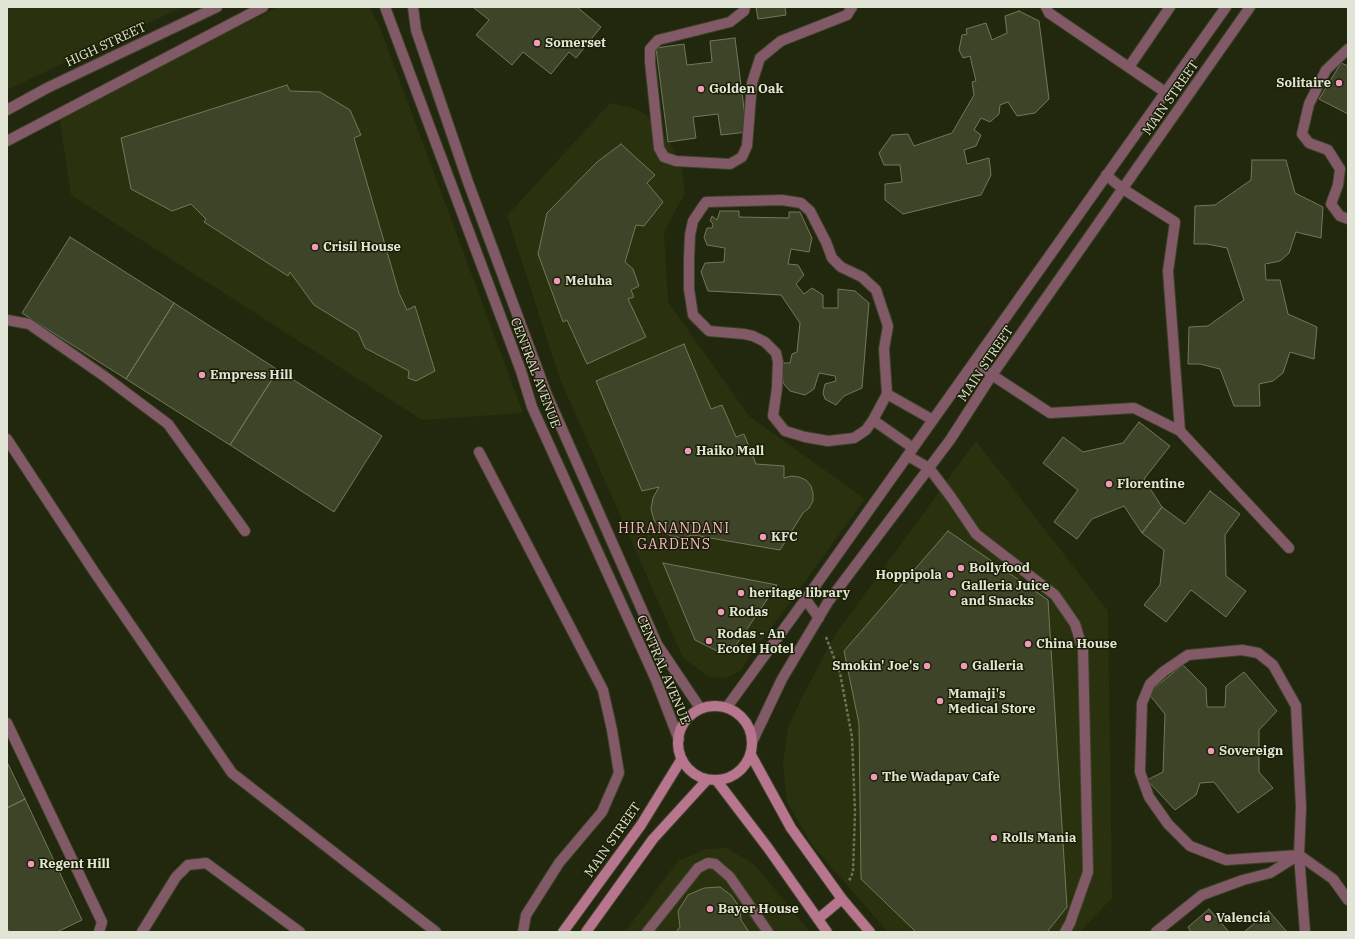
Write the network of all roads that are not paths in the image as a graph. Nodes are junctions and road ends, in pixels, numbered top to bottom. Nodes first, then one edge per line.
1 (217, 7) edge
2 (263, 7) edge
3 (385, 7) edge
4 (413, 7) edge
5 (745, 7) edge
6 (852, 7) edge
7 (1046, 7) edge
8 (1170, 7) edge
9 (1226, 7) edge
10 (1250, 7) edge
11 (1348, 50) edge
12 (1129, 68) junction
13 (1165, 92) junction
14 (7, 110) edge
15 (7, 141) edge
16 (1106, 175) junction
17 (468, 182) junction
18 (453, 189) junction
19 (1123, 189) junction
20 (1348, 219) edge
21 (7, 320) edge
22 (974, 363) junction
23 (992, 375) junction
24 (888, 394) junction
25 (873, 420) junction
26 (933, 420) junction
27 (1180, 431) junction
28 (7, 439) edge
29 (568, 442) junction
30 (552, 451) junction
31 (479, 452) dead end
32 (910, 452) junction
33 (929, 468) junction
34 (245, 531) dead end
35 (1289, 548) dead end
36 (806, 600) junction
37 (644, 614) junction
38 (819, 618) junction
39 (630, 624) junction
40 (727, 707) junction
41 (700, 708) junction
42 (7, 723) edge
43 (679, 740) junction
44 (753, 740) junction
45 (751, 755) junction
46 (681, 760) junction
47 (706, 781) junction
48 (717, 781) junction
49 (1299, 855) junction
50 (842, 899) junction
51 (1348, 900) edge
52 (818, 919) junction
53 (99, 932) edge
54 (142, 932) edge
55 (300, 932) edge
56 (436, 932) edge
57 (523, 932) edge
58 (563, 932) edge
59 (586, 932) edge
60 (647, 932) edge
61 (768, 932) edge
62 (828, 932) edge
63 (870, 932) edge
64 (1065, 932) edge
65 (1156, 932) edge
66 (1305, 932) edge

1 - 14 street, HIGH STREET
2 - 15 street
3 - 18 street, CENTRAL AVENUE
4 - 17 street, CENTRAL AVENUE
5 - 6 street
7 - 12 street
8 - 12 street
9 - 13 street, MAIN STREET
10 - 19 street, MAIN STREET
11 - 20 street
12 - 13 street
13 - 16 street, MAIN STREET
16 - 19 street
16 - 22 street, MAIN STREET
17 - 18 street
17 - 29 street, CENTRAL AVENUE
18 - 30 street, CENTRAL AVENUE
19 - 23 street, MAIN STREET
19 - 27 street
21 - 34 street
22 - 23 street
22 - 26 street, MAIN STREET
23 - 27 street
23 - 33 street, MAIN STREET
24 - 25 street
24 - 25 street
24 - 26 street
25 - 32 street
26 - 32 street, MAIN STREET
27 - 35 street
28 - 56 street
29 - 30 street
29 - 37 street, CENTRAL AVENUE
30 - 39 street, CENTRAL AVENUE
31 - 57 street
32 - 33 street
32 - 36 street, MAIN STREET
33 - 38 street, MAIN STREET
33 - 64 street
36 - 38 street
36 - 40 street, MAIN STREET
37 - 39 street
37 - 41 street, CENTRAL AVENUE
38 - 44 street, MAIN STREET
39 - 43 street, CENTRAL AVENUE
40 - 41 main road
40 - 44 main road
41 - 43 main road
42 - 53 street
43 - 46 main road
44 - 45 main road
45 - 48 main road
45 - 50 main road
46 - 47 main road
46 - 58 main road, MAIN STREET
47 - 48 main road
47 - 59 main road
48 - 52 main road
49 - 49 street
49 - 51 street
49 - 65 street
49 - 66 street
50 - 52 main road
50 - 63 main road
52 - 62 main road
54 - 55 street
60 - 61 street

